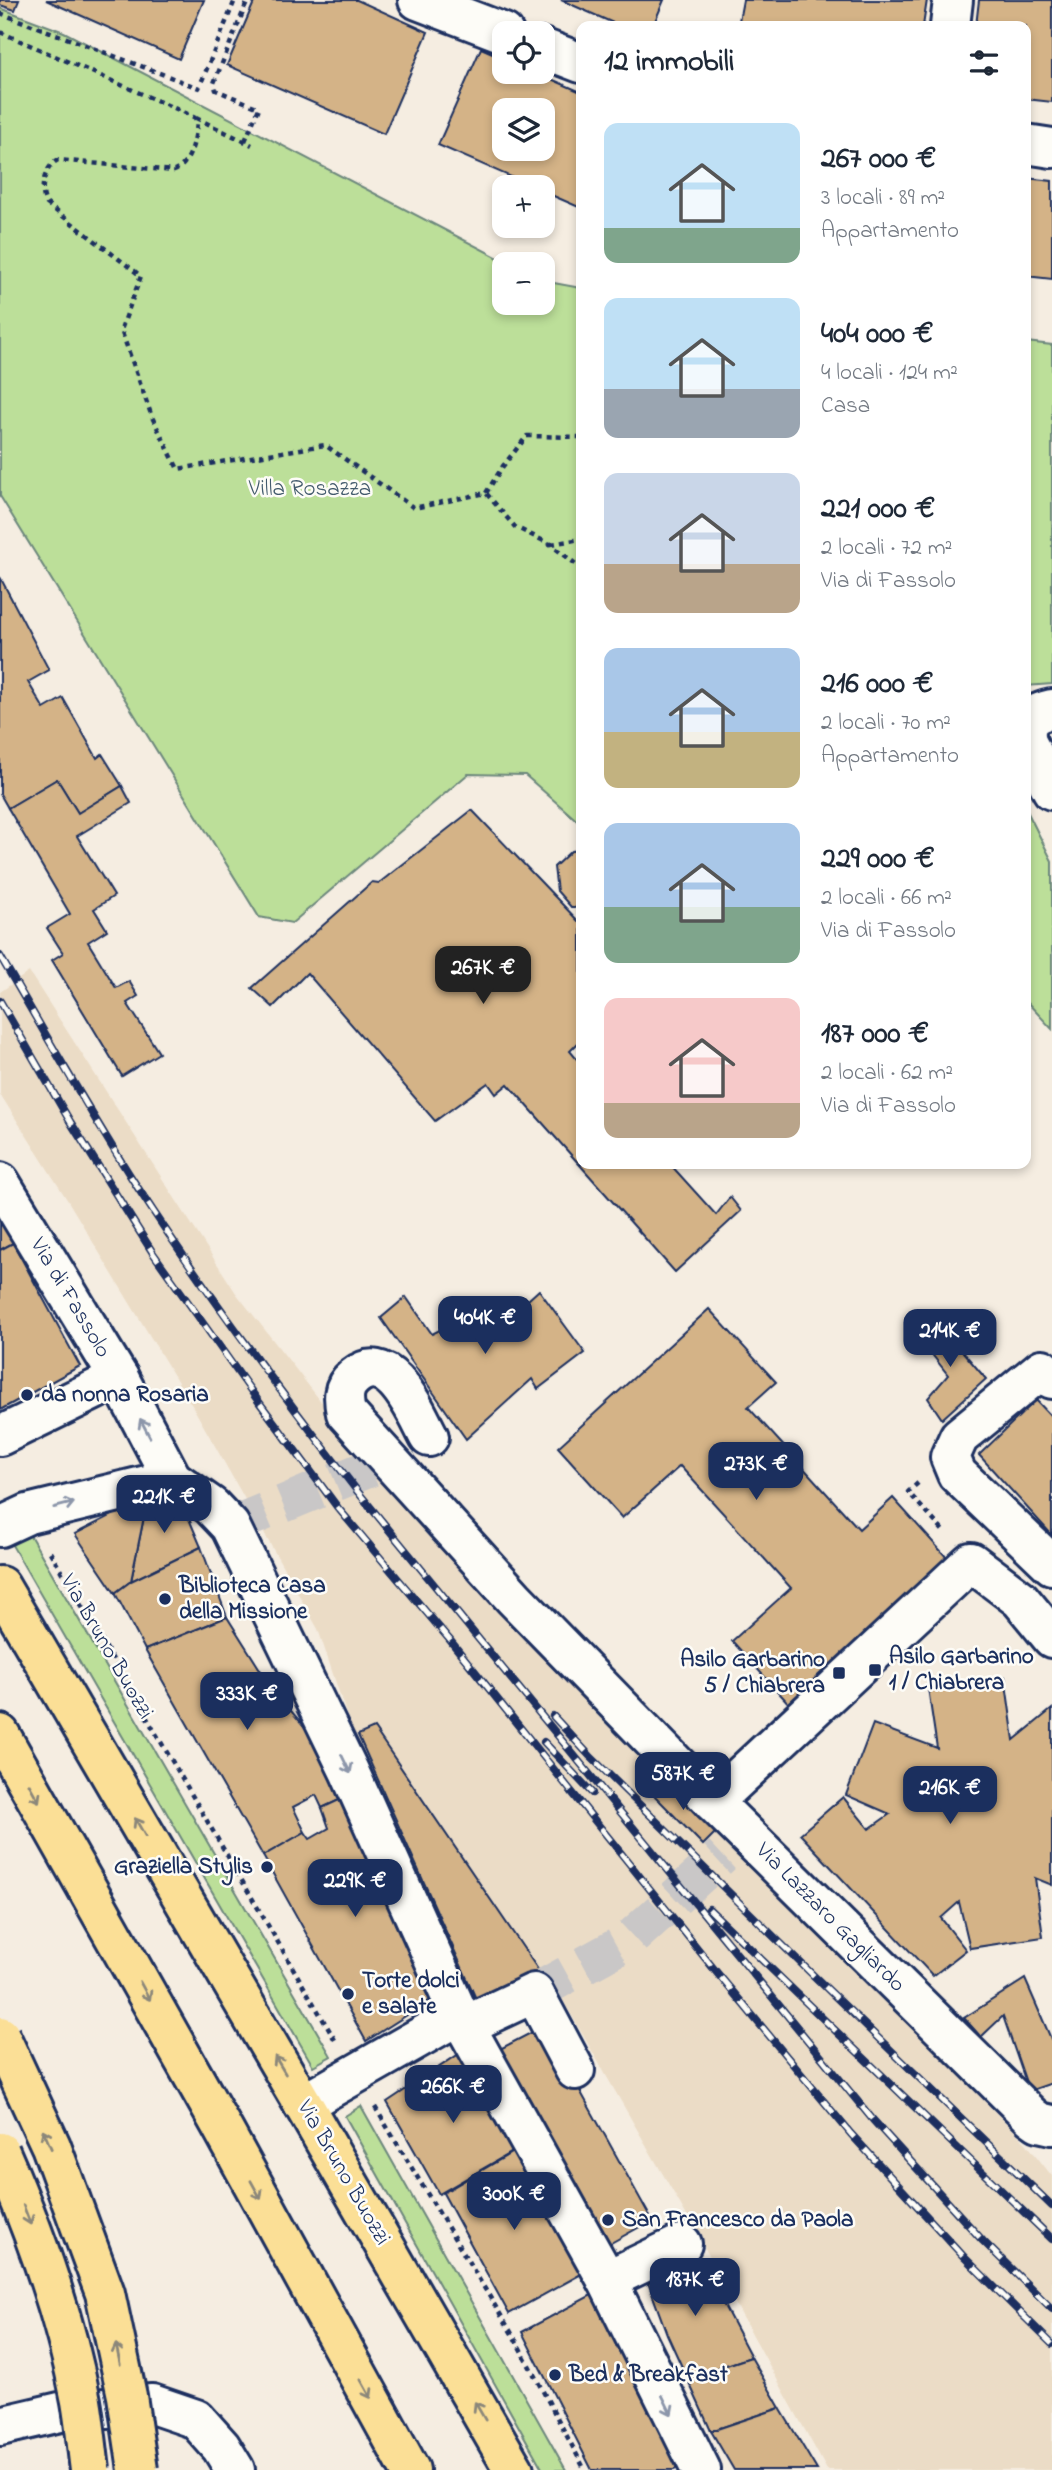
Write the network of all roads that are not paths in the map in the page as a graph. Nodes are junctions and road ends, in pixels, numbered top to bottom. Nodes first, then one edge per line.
1 (953, 0) edge
2 (441, 4) edge
3 (951, 21) edge
4 (492, 27) edge
5 (555, 53) edge
6 (576, 61) edge
7 (1031, 145) edge
8 (1052, 148) edge
9 (1052, 709) edge
10 (1031, 718) edge
11 (1031, 750) edge
12 (1052, 790) edge
13 (0, 1182) edge
14 (119, 1378) junction
15 (1052, 1379) edge
16 (0, 1436) edge
17 (429, 1437) dead end
18 (172, 1479) junction
19 (14, 1520) edge
20 (1052, 1565) edge
21 (0, 1586) edge
22 (1052, 1638) edge
23 (0, 1734) edge
24 (713, 1802) junction
25 (463, 2020) junction
26 (0, 2036) edge
27 (575, 2070) dead end
28 (303, 2104) junction
29 (1049, 2125) edge
30 (0, 2152) edge
31 (682, 2244) dead end
32 (607, 2280) junction
33 (0, 2426) edge
34 (90, 2470) edge
35 (138, 2470) edge
36 (235, 2470) edge
37 (410, 2470) edge
38 (514, 2470) edge
39 (701, 2470) edge

1 - 3 street
2 - 4 street
5 - 6 street
7 - 8 street
9 - 10 street
11 - 12 street
13 - 14 street, Via di Fassolo
14 - 16 street
18 -> 14 street, Via di Fassolo
15 - 20 street
17 - 24 street, Via Lazzaro Gagliardo
19 -> 18 street
18 -> 25 street
28 -> 21 main road, Via Bruno Buozzi
22 - 24 street
23 -> 37 main road
24 - 29 street, Via Lazzaro Gagliardo
25 - 27 street
25 - 28 street
25 - 32 street
35 -> 26 main road, bridge
38 -> 28 main road, Via Bruno Buozzi
30 -> 34 main road, bridge
31 - 32 street
32 -> 39 street
33 - 36 street

